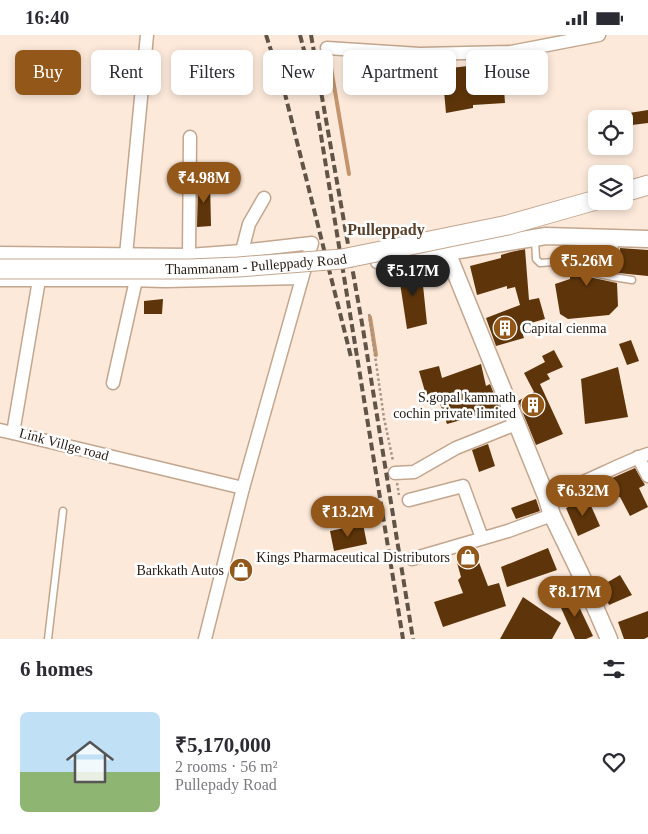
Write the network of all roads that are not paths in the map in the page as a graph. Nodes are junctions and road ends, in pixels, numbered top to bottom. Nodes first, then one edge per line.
1 (148, 35) edge
2 (599, 35) edge
3 (327, 49) dead end
4 (190, 137) dead end
5 (648, 185) edge
6 (633, 189) edge
7 (264, 198) dead end
8 (588, 202) edge
9 (535, 238) junction
10 (615, 238) junction
11 (648, 239) edge
12 (242, 251) junction
13 (447, 252) junction
14 (0, 253) edge
15 (126, 255) junction
16 (189, 255) junction
17 (554, 262) dead end
18 (377, 263) dead end
19 (0, 269) edge
20 (576, 269) dead end
21 (613, 277) junction
22 (302, 278) junction
23 (0, 280) edge
24 (39, 280) junction
25 (136, 280) junction
26 (632, 280) dead end
27 (113, 383) dead end
28 (519, 428) junction
29 (0, 430) edge
30 (13, 433) junction
31 (643, 456) edge
32 (395, 473) road end
33 (648, 476) edge
34 (243, 488) junction
35 (546, 496) junction
36 (409, 500) dead end
37 (62, 511) dead end
38 (552, 515) junction
39 (482, 538) junction
40 (412, 559) dead end
41 (581, 575) junction
42 (548, 590) dead end
43 (48, 639) edge
44 (204, 639) edge
45 (609, 639) edge

1 - 15 street
2 - 3 street
4 - 16 street
5 - 6 main road
7 - 12 street
8 - 19 main road, Thammanam - Pulleppady Road, bridge
9 - 10 street
9 - 13 street
9 - 17 lane
10 - 11 street
10 - 21 lane
12 - 16 street
12 - 22 street
13 - 18 street
13 - 28 street
14 - 15 street
15 - 16 street
20 - 21 lane
21 - 26 lane
22 - 25 street
22 - 34 street
23 - 24 street
24 - 25 street
24 - 30 street, Link Villge road
25 - 27 street
28 - 32 street
28 - 35 street
29 - 30 street
30 - 34 street, Link Villge road
31 - 33 street
31 - 35 street
34 - 44 street
35 - 38 street
36 - 39 street
37 - 43 lane
38 - 39 street
38 - 41 street
39 - 40 street
41 - 42 lane
41 - 45 street

